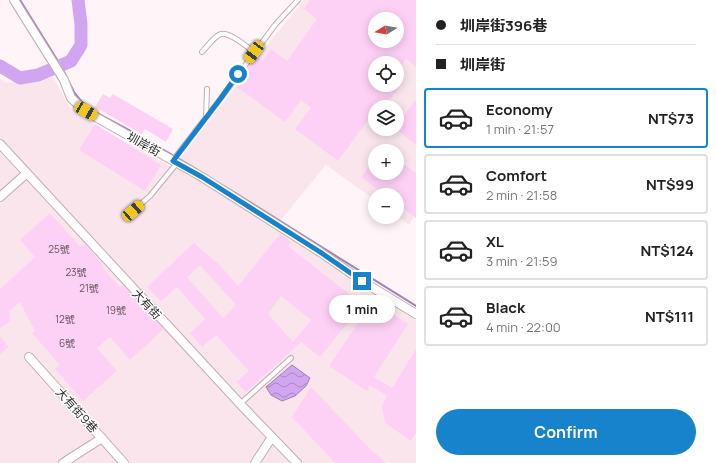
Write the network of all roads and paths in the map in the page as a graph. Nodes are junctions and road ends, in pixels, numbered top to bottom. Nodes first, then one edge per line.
1 (14, 0) edge
2 (298, 0) edge
3 (202, 52) dead end
4 (254, 52) junction
5 (207, 89) dead end
6 (206, 118) junction
7 (0, 144) edge
8 (174, 161) junction
9 (27, 173) junction
10 (0, 197) edge
11 (133, 211) dead end
12 (416, 314) edge
13 (30, 357) dead end
14 (292, 358) dead end
15 (240, 404) junction
16 (272, 437) junction
17 (102, 438) junction
18 (63, 463) edge
19 (124, 463) edge
20 (255, 463) edge
21 (297, 463) edge

1 - 8 street, 圳岸街
2 - 4 lane
3 - 4 lane
4 - 6 lane
5 - 6 lane
6 - 8 lane
7 - 9 street, 大有街
8 - 11 lane
8 - 12 street, 圳岸街
9 - 10 street
9 - 15 street, 大有街
13 - 17 street, 大有街9巷
14 - 15 lane
15 - 16 street, 大有街
16 - 20 street
16 - 21 street, 大有街
17 - 18 street
17 - 19 street, 大有街9巷

